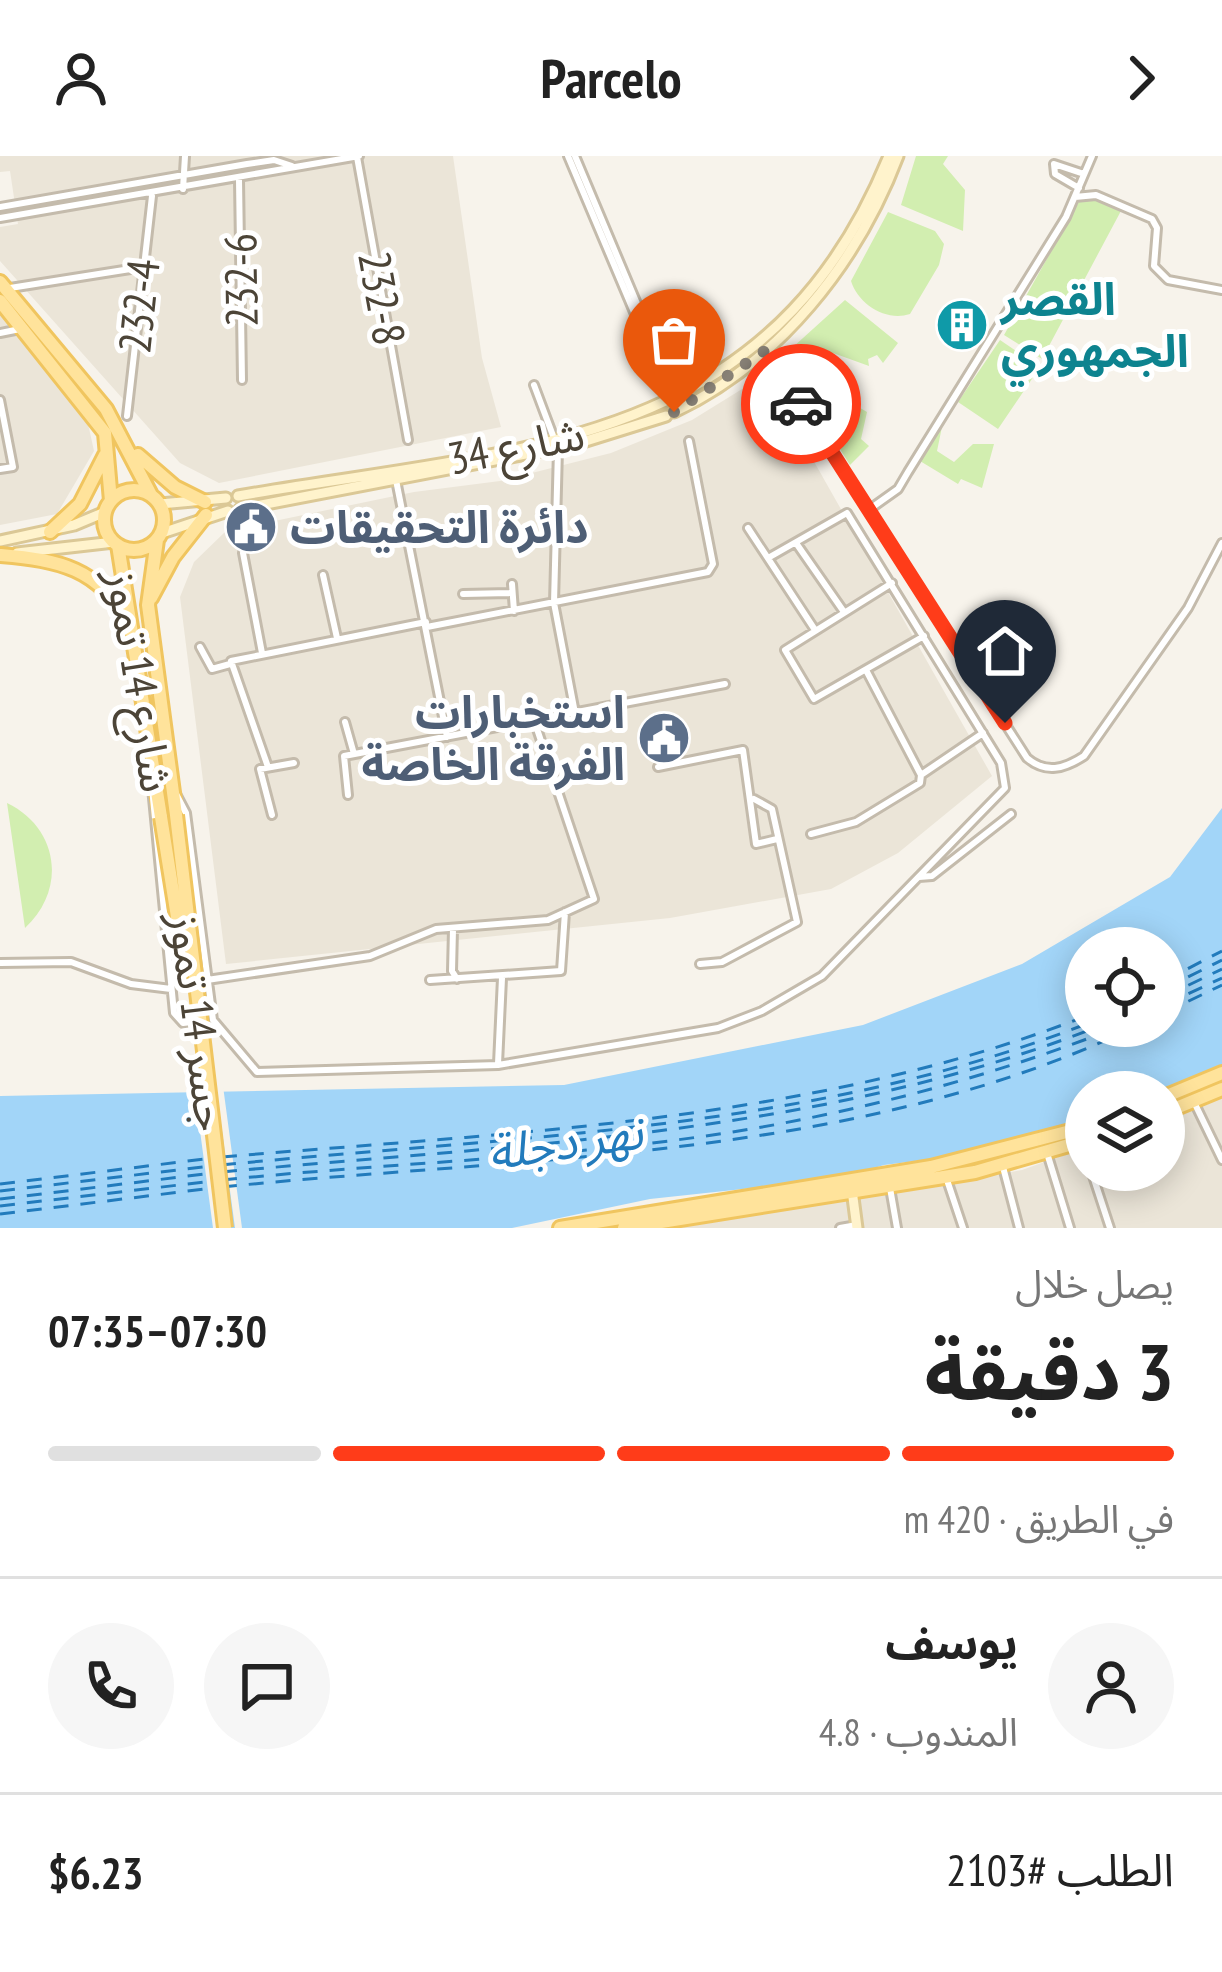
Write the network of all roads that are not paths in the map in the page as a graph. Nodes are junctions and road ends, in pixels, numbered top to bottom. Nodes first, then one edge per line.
1 (185, 156) edge
2 (293, 156) edge
3 (358, 156) edge
4 (571, 156) edge
5 (889, 156) edge
6 (898, 156) edge
7 (1092, 156) edge
8 (292, 166) junction
9 (1084, 174) junction
10 (184, 175) junction
11 (239, 180) junction
12 (183, 189) junction
13 (1077, 193) junction
14 (152, 196) junction
15 (0, 207) edge
16 (0, 218) edge
17 (143, 267) junction
18 (1222, 290) edge
19 (2, 291) edge
20 (22, 329) junction
21 (0, 333) edge
22 (766, 350) junction
23 (242, 380) dead end
24 (534, 385) dead end
25 (0, 400) edge
26 (672, 407) junction
27 (128, 416) dead end
28 (408, 440) dead end
29 (689, 440) dead end
30 (108, 442) junction
31 (128, 442) junction
32 (557, 444) junction
33 (0, 469) edge
34 (395, 474) junction
35 (156, 499) junction
36 (108, 507) junction
37 (206, 509) junction
38 (870, 509) junction
39 (748, 528) dead end
40 (50, 532) junction
41 (159, 537) junction
42 (0, 542) edge
43 (796, 543) junction
44 (116, 544) junction
45 (1222, 544) edge
46 (243, 553) dead end
47 (0, 555) edge
48 (769, 558) junction
49 (323, 575) dead end
50 (916, 581) junction
51 (892, 583) junction
52 (463, 594) dead end
53 (898, 594) junction
54 (554, 603) junction
55 (148, 605) junction
56 (514, 610) junction
57 (844, 612) junction
58 (427, 625) junction
59 (133, 630) junction
60 (815, 630) junction
61 (924, 636) junction
62 (337, 638) junction
63 (200, 647) dead end
64 (262, 653) junction
65 (230, 664) junction
66 (866, 671) junction
67 (725, 684) dead end
68 (575, 713) junction
69 (534, 720) junction
70 (345, 722) dead end
71 (983, 733) junction
72 (447, 737) junction
73 (354, 754) junction
74 (294, 763) dead end
75 (268, 767) junction
76 (658, 767) dead end
77 (921, 775) junction
78 (154, 779) junction
79 (174, 792) junction
80 (348, 795) dead end
81 (754, 799) junction
82 (1011, 814) dead end
83 (272, 815) dead end
84 (169, 816) junction
85 (811, 834) dead end
86 (777, 839) junction
87 (916, 877) junction
88 (565, 912) junction
89 (455, 927) junction
90 (0, 963) edge
91 (700, 964) dead end
92 (502, 978) junction
93 (457, 979) junction
94 (208, 980) junction
95 (430, 980) dead end
96 (171, 988) junction
97 (213, 1020) junction
98 (498, 1065) junction
99 (1222, 1073) edge
100 (1185, 1088) edge
101 (1222, 1088) edge
102 (1194, 1102) junction
103 (1185, 1105) edge
104 (1065, 1144) edge
105 (1065, 1147) edge
106 (1047, 1153) junction
107 (1222, 1160) edge
108 (1003, 1167) junction
109 (946, 1177) junction
110 (890, 1185) junction
111 (852, 1190) junction
112 (1098, 1191) edge
113 (715, 1212) junction
114 (857, 1227) edge
115 (222, 1228) edge
116 (560, 1228) edge
117 (627, 1228) edge
118 (718, 1228) edge
119 (840, 1228) edge
120 (897, 1228) edge
121 (962, 1228) edge
122 (1018, 1228) edge
123 (1070, 1228) edge
124 (1110, 1228) edge

1 - 10 street
2 - 8 street
3 - 8 street
3 - 28 street, 232-8
4 - 26 street
5 - 26 main road, شارع 34
6 - 22 main road, شارع 34
7 - 9 street
8 - 10 street
8 - 11 street
9 - 13 street
9 - 13 street
10 - 12 street
10 - 15 street
11 - 12 street
11 - 23 street, 232-6
12 - 14 street
13 - 18 street
13 - 38 street
14 - 16 street
14 - 17 street, 232-4
17 - 19 street
17 - 27 street, 232-4
19 - 20 main road
19 - 31 main road
20 - 21 street
20 - 30 main road
22 - 26 main road, شارع 34
22 - 38 street
24 - 32 street
25 - 33 street
26 - 32 main road, شارع 34
29 - 54 street
30 - 36 main road
30 - 40 main road
31 - 35 main road
31 - 37 main road
32 - 34 main road, شارع 34
32 - 54 street
34 - 37 main road, شارع 34
34 - 37 main road, شارع 34
34 - 58 street
35 - 36 main road
35 - 37 main road, شارع 34
35 - 41 main road
36 - 40 main road
36 - 44 main road
37 - 41 main road, شارع 34
37 - 55 main road
38 - 50 street
39 - 48 street
40 - 42 main road
41 - 44 main road
41 - 55 main road, شارع 14 تموز
43 - 48 street
43 - 51 street
43 - 57 street
44 - 47 main road
44 - 59 main road, شارع 14 تموز
45 - 50 street
46 - 64 street
47 - 59 main road
48 - 60 street
49 - 62 street
50 - 53 street
51 - 53 street
51 - 57 street
52 - 56 street
53 - 61 street
54 - 56 street
54 - 68 street
55 - 79 main road, شارع 14 تموز
56 - 58 street
57 - 60 street
58 - 62 street
58 - 72 street
59 - 78 main road, شارع 14 تموز
60 - 66 street
61 - 66 street
61 - 71 street
62 - 64 street
63 - 65 street
64 - 65 street
65 - 75 street
66 - 77 street
67 - 68 street
68 - 69 street
69 - 72 street
69 - 88 street
70 - 73 street
71 - 77 street
71 - 87 street
72 - 73 street
73 - 80 street
74 - 75 street
75 - 83 street
76 - 81 street
77 - 85 street
78 - 84 main road, شارع 14 تموز
78 - 96 street
79 - 84 main road, شارع 14 تموز
79 - 94 street
81 - 86 street
81 - 86 street
82 - 87 street
84 - 115 main road, جسر 14 تموز, bridge
86 - 91 street
87 - 98 street
88 - 89 street
88 - 92 street
89 - 93 street
89 - 94 street
90 - 96 street
92 - 93 street
92 - 98 street
93 - 95 street
94 - 97 street
96 - 97 street
97 - 98 street
99 - 100 main road
101 - 102 main road
102 - 103 main road
102 - 107 street
104 - 116 main road
105 - 106 main road
106 - 108 main road
106 - 123 street
108 - 109 main road
108 - 122 street
109 - 110 main road
109 - 121 street
110 - 111 main road
110 - 120 street
111 - 113 main road
111 - 114 main road
112 - 124 street
113 - 117 main road
113 - 118 street
114 - 119 street

